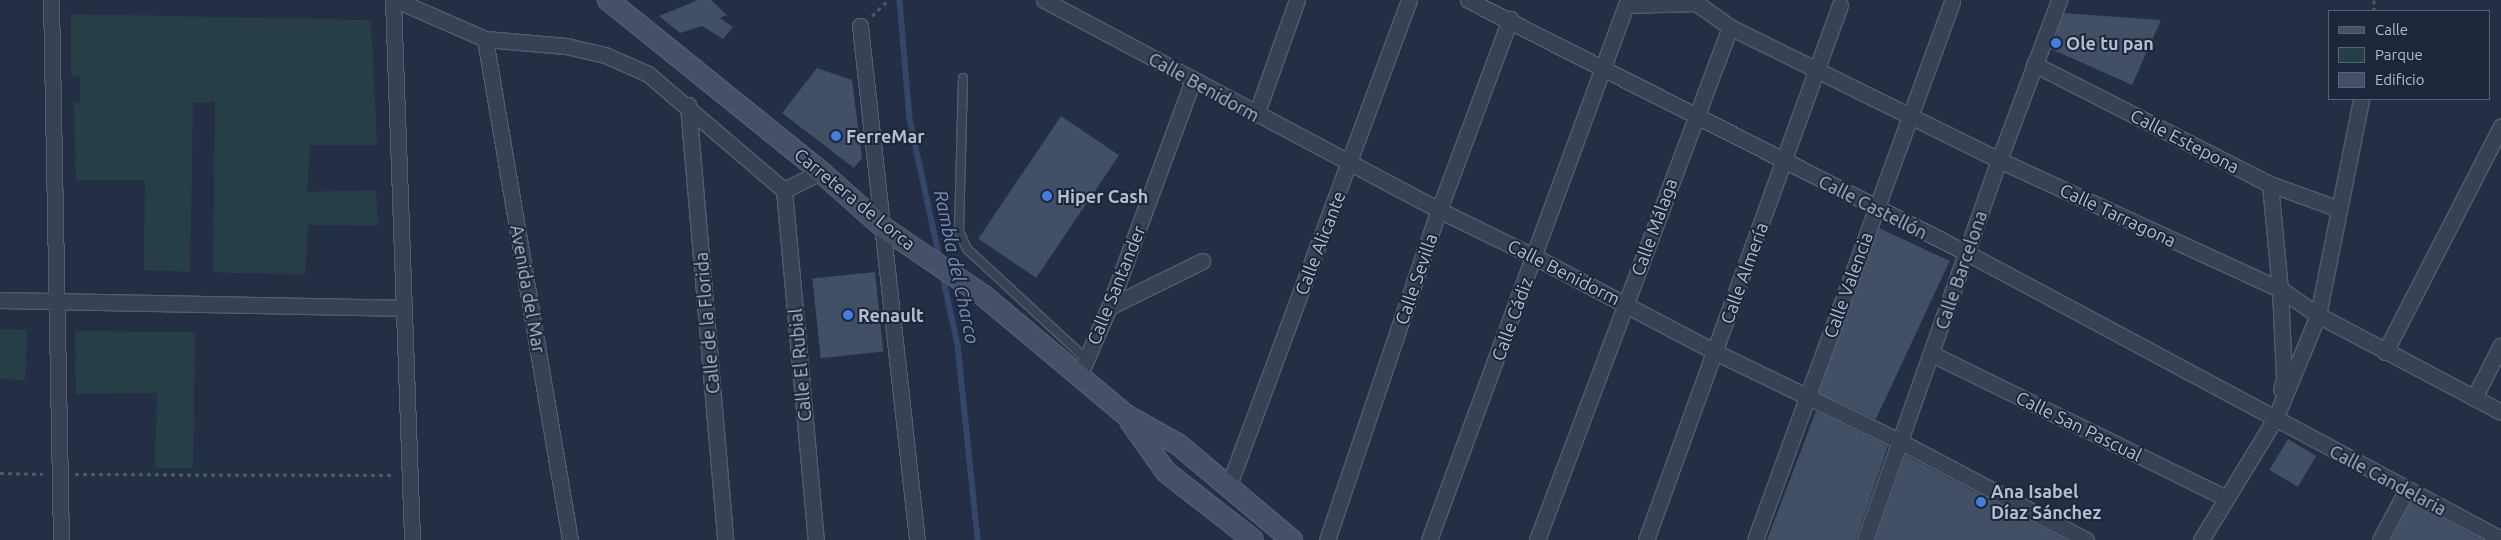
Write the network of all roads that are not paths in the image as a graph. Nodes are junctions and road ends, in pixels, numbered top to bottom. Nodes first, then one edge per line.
1 (50, 0) edge
2 (394, 0) edge
3 (608, 0) edge
4 (1044, 0) edge
5 (1296, 0) edge
6 (1409, 0) edge
7 (1468, 0) edge
8 (2059, 0) edge
9 (1952, 2) dead end
10 (1840, 5) dead end
11 (1510, 19) junction
12 (860, 26) road end
13 (1730, 26) junction
14 (485, 39) junction
15 (2034, 64) junction
16 (1819, 69) junction
17 (1604, 70) junction
18 (963, 78) dead end
19 (1193, 80) junction
20 (2361, 100) edge
21 (688, 105) junction
22 (1910, 114) junction
23 (1256, 115) junction
24 (1694, 118) junction
25 (2501, 126) edge
26 (1999, 160) junction
27 (1350, 163) junction
28 (1785, 163) junction
29 (821, 172) junction
30 (2270, 184) junction
31 (784, 190) junction
32 (2339, 209) junction
33 (1439, 210) junction
34 (1875, 210) junction
35 (890, 232) junction
36 (1967, 253) junction
37 (1535, 256) junction
38 (1202, 261) dead end
39 (2280, 289) junction
40 (0, 300) edge
41 (56, 301) junction
42 (1625, 303) junction
43 (1109, 307) junction
44 (403, 308) junction
45 (2318, 315) junction
46 (2501, 345) edge
47 (1715, 352) junction
48 (2384, 352) junction
49 (1932, 354) junction
50 (1082, 368) junction
51 (1807, 396) junction
52 (2474, 398) junction
53 (2501, 412) edge
54 (1126, 415) junction
55 (2275, 419) junction
56 (1901, 442) junction
57 (1229, 485) junction
58 (2406, 491) junction
59 (2226, 498) junction
60 (2501, 539) edge
61 (61, 540) edge
62 (412, 540) edge
63 (570, 540) edge
64 (725, 540) edge
65 (816, 540) edge
66 (917, 540) edge
67 (1253, 540) edge
68 (1292, 540) edge
69 (1327, 540) edge
70 (1430, 540) edge
71 (1537, 540) edge
72 (1646, 540) edge
73 (1755, 540) edge
74 (1865, 540) edge
75 (2086, 540) edge
76 (2201, 540) edge
77 (2380, 540) edge

1 - 41 street
2 - 14 street
2 - 44 street
3 - 29 main road, Carretera de Lorca
4 - 19 street, Calle Benidorm
5 - 23 street
6 - 27 street, Calle Alicante
7 - 11 street, Calle Castellón
8 - 15 street, Calle Barcelona
9 - 22 street, Calle Valencia
10 - 16 street, Calle Almería
11 - 17 street, Calle Castellón
11 - 33 street, Calle Sevilla
12 - 35 street
13 - 16 street, Calle Tarragona
13 - 17 street, Calle Cádiz
13 - 24 street, Calle Málaga
14 - 21 street
14 - 63 street, Avenida del Mar
15 - 26 street, Calle Barcelona
15 - 30 street, Calle Estepona
16 - 22 street, Calle Tarragona
16 - 28 street, Calle Almería
17 - 24 street, Calle Castellón
17 - 37 street, Calle Cádiz
18 - 50 lane
19 - 23 street, Calle Benidorm
19 - 43 street, Calle Santander
20 - 32 street
21 - 31 street
21 - 64 street, Calle de la Florida
22 - 26 street, Calle Tarragona
22 - 34 street, Calle Valencia
23 - 27 street, Calle Benidorm
24 - 28 street, Calle Castellón
24 - 42 street, Calle Málaga
25 - 48 street
26 - 36 street, Calle Barcelona
26 - 39 street, Calle Tarragona
27 - 33 street, Calle Benidorm
27 - 57 street, Calle Alicante
28 - 34 street, Calle Castellón
28 - 47 street, Calle Almería
29 - 31 street
29 - 35 main road, Carretera de Lorca
30 - 32 street, Calle Estepona
30 - 39 street
31 - 65 street, Calle El Rubial
32 - 45 street
33 - 37 street, Calle Benidorm
33 - 69 street, Calle Sevilla
34 - 36 street, Calle Castellón
34 - 51 street, Calle Valencia
35 - 50 main road, Carretera de Lorca
35 - 66 street
36 - 49 street, Calle Barcelona
36 - 55 street, Calle Castellón
37 - 42 street, Calle Benidorm
37 - 70 street, Calle Cádiz
38 - 43 street
39 - 45 street, Calle Tarragona
39 - 55 street
40 - 41 street
41 - 44 street
41 - 61 street
42 - 47 street, Calle Benidorm
42 - 71 street, Calle Málaga
43 - 50 street, Calle Santander
44 - 62 street
45 - 48 street, Calle Tarragona
45 - 55 street
46 - 52 street
47 - 51 street, Calle Benidorm
47 - 72 street, Calle Almería
48 - 52 street, Calle Tarragona
49 - 56 street, Calle Barcelona
49 - 59 street, Calle San Pascual
50 - 54 main road, Carretera de Lorca
51 - 56 street, Calle Benidorm
51 - 73 street, Calle Valencia
52 - 53 street, Calle Tarragona
54 - 57 main road, Carretera de Lorca
54 - 67 main road, Carretera de Lorca
55 - 58 street, Calle Candelaria
55 - 59 street
56 - 74 street, Calle Barcelona
56 - 75 street, Calle Benidorm
57 - 68 main road, Carretera de Lorca
58 - 60 street, Calle Candelaria
58 - 77 street
59 - 76 street

